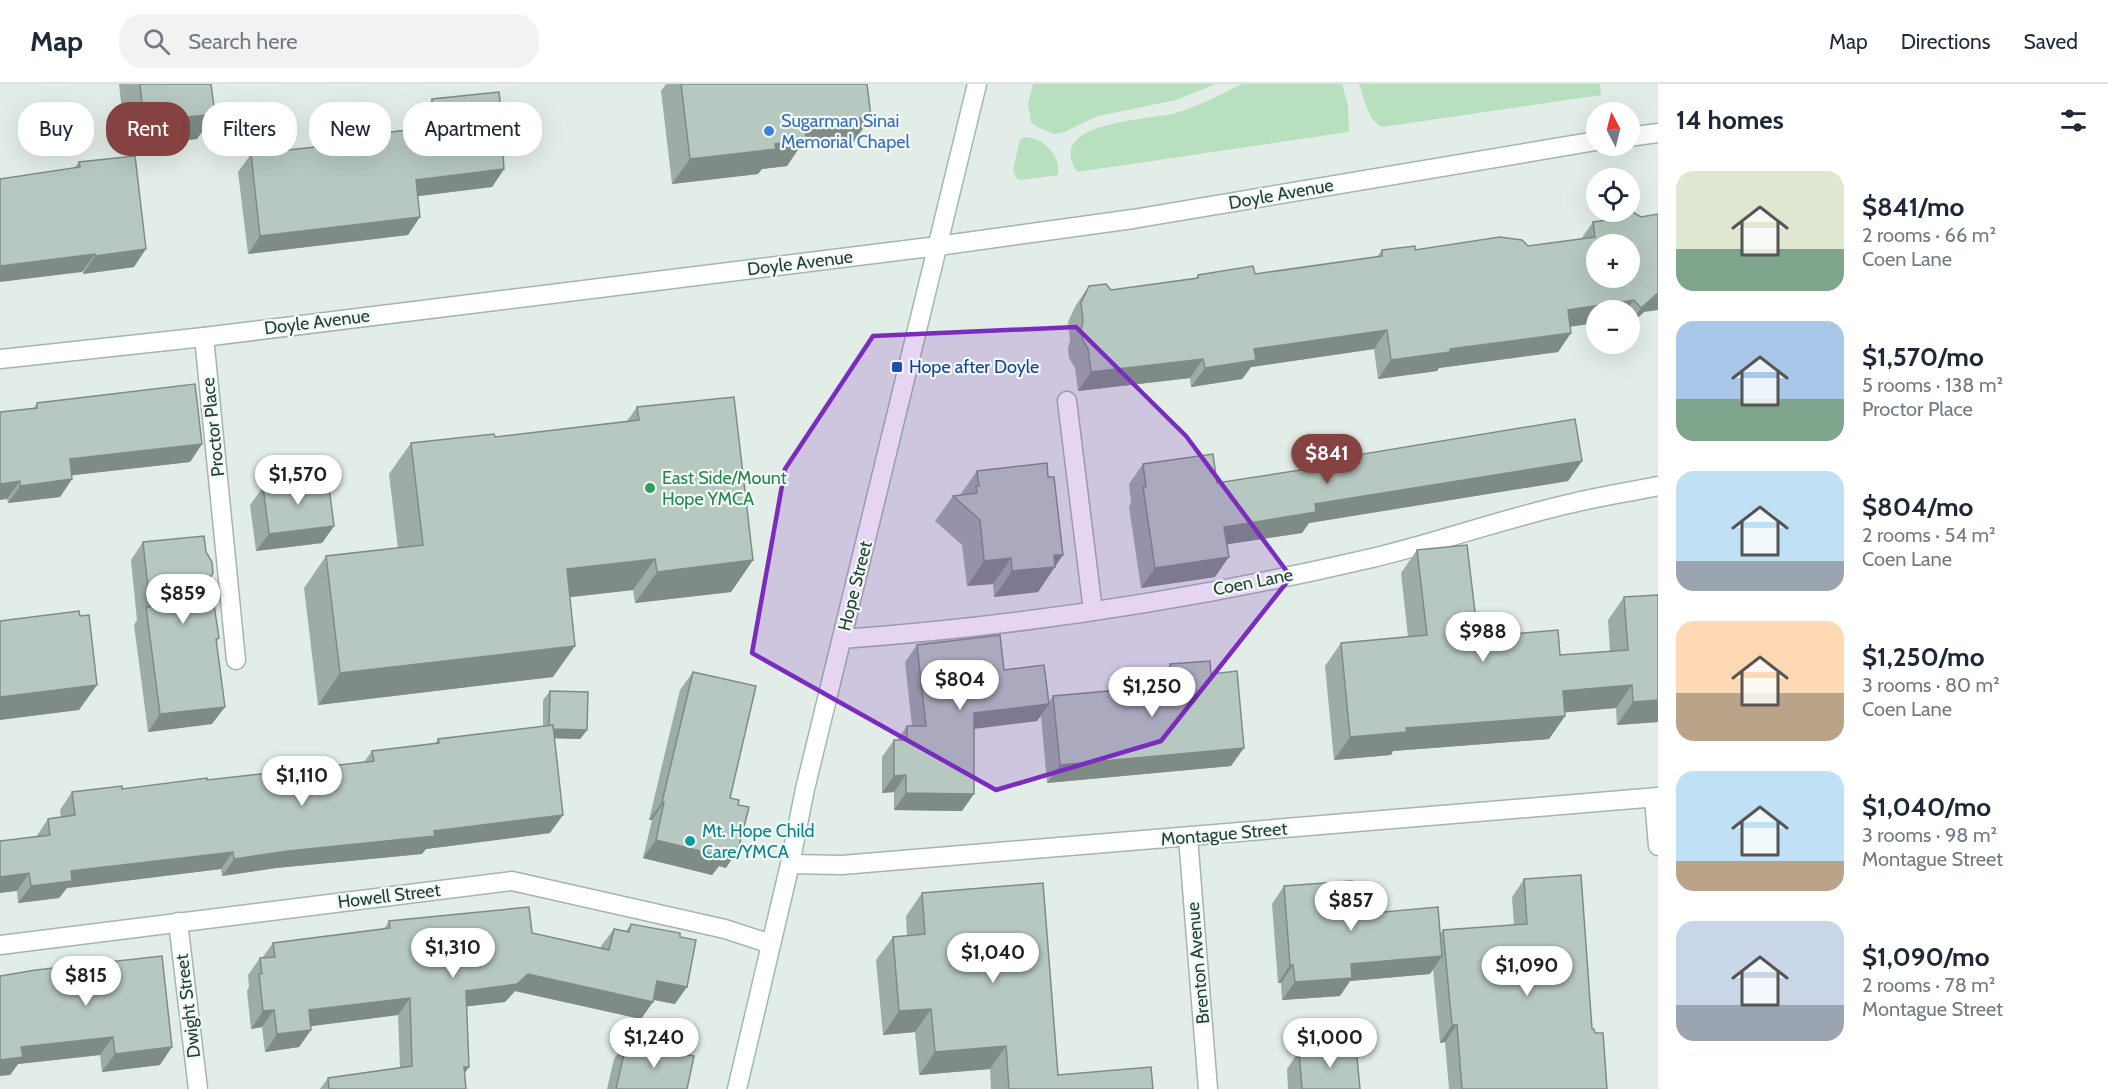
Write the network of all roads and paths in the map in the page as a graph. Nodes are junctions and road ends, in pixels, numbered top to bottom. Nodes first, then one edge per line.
1 (977, 84) edge
2 (1658, 133) edge
3 (1640, 135) edge
4 (1586, 143) edge
5 (938, 246) junction
6 (204, 337) junction
7 (0, 359) edge
8 (1067, 401) dead end
9 (1658, 486) edge
10 (1094, 611) junction
11 (842, 639) junction
12 (236, 660) dead end
13 (1656, 798) edge
14 (1188, 837) junction
15 (1658, 846) edge
16 (790, 864) junction
17 (178, 922) junction
18 (771, 944) junction
19 (0, 945) edge
20 (198, 1089) edge
21 (737, 1089) edge
22 (1208, 1089) edge

1 - 5 street, Hope Street
2 - 3 street
4 - 5 street, Doyle Avenue
5 - 6 street, Doyle Avenue
5 - 11 street, Hope Street
6 - 7 street, Doyle Avenue
6 - 12 street, Proctor Place
8 - 10 street
9 - 10 street, Coen Lane
10 - 11 street, Coen Lane
11 - 16 street, Hope Street
13 - 14 street, Montague Street
13 - 15 street
14 - 16 street, Montague Street
14 - 22 street, Brenton Avenue
16 - 18 street, Hope Street
17 - 18 street, Howell Street
17 - 19 street, Howell Street
17 - 20 street, Dwight Street
18 - 21 street, Hope Street

